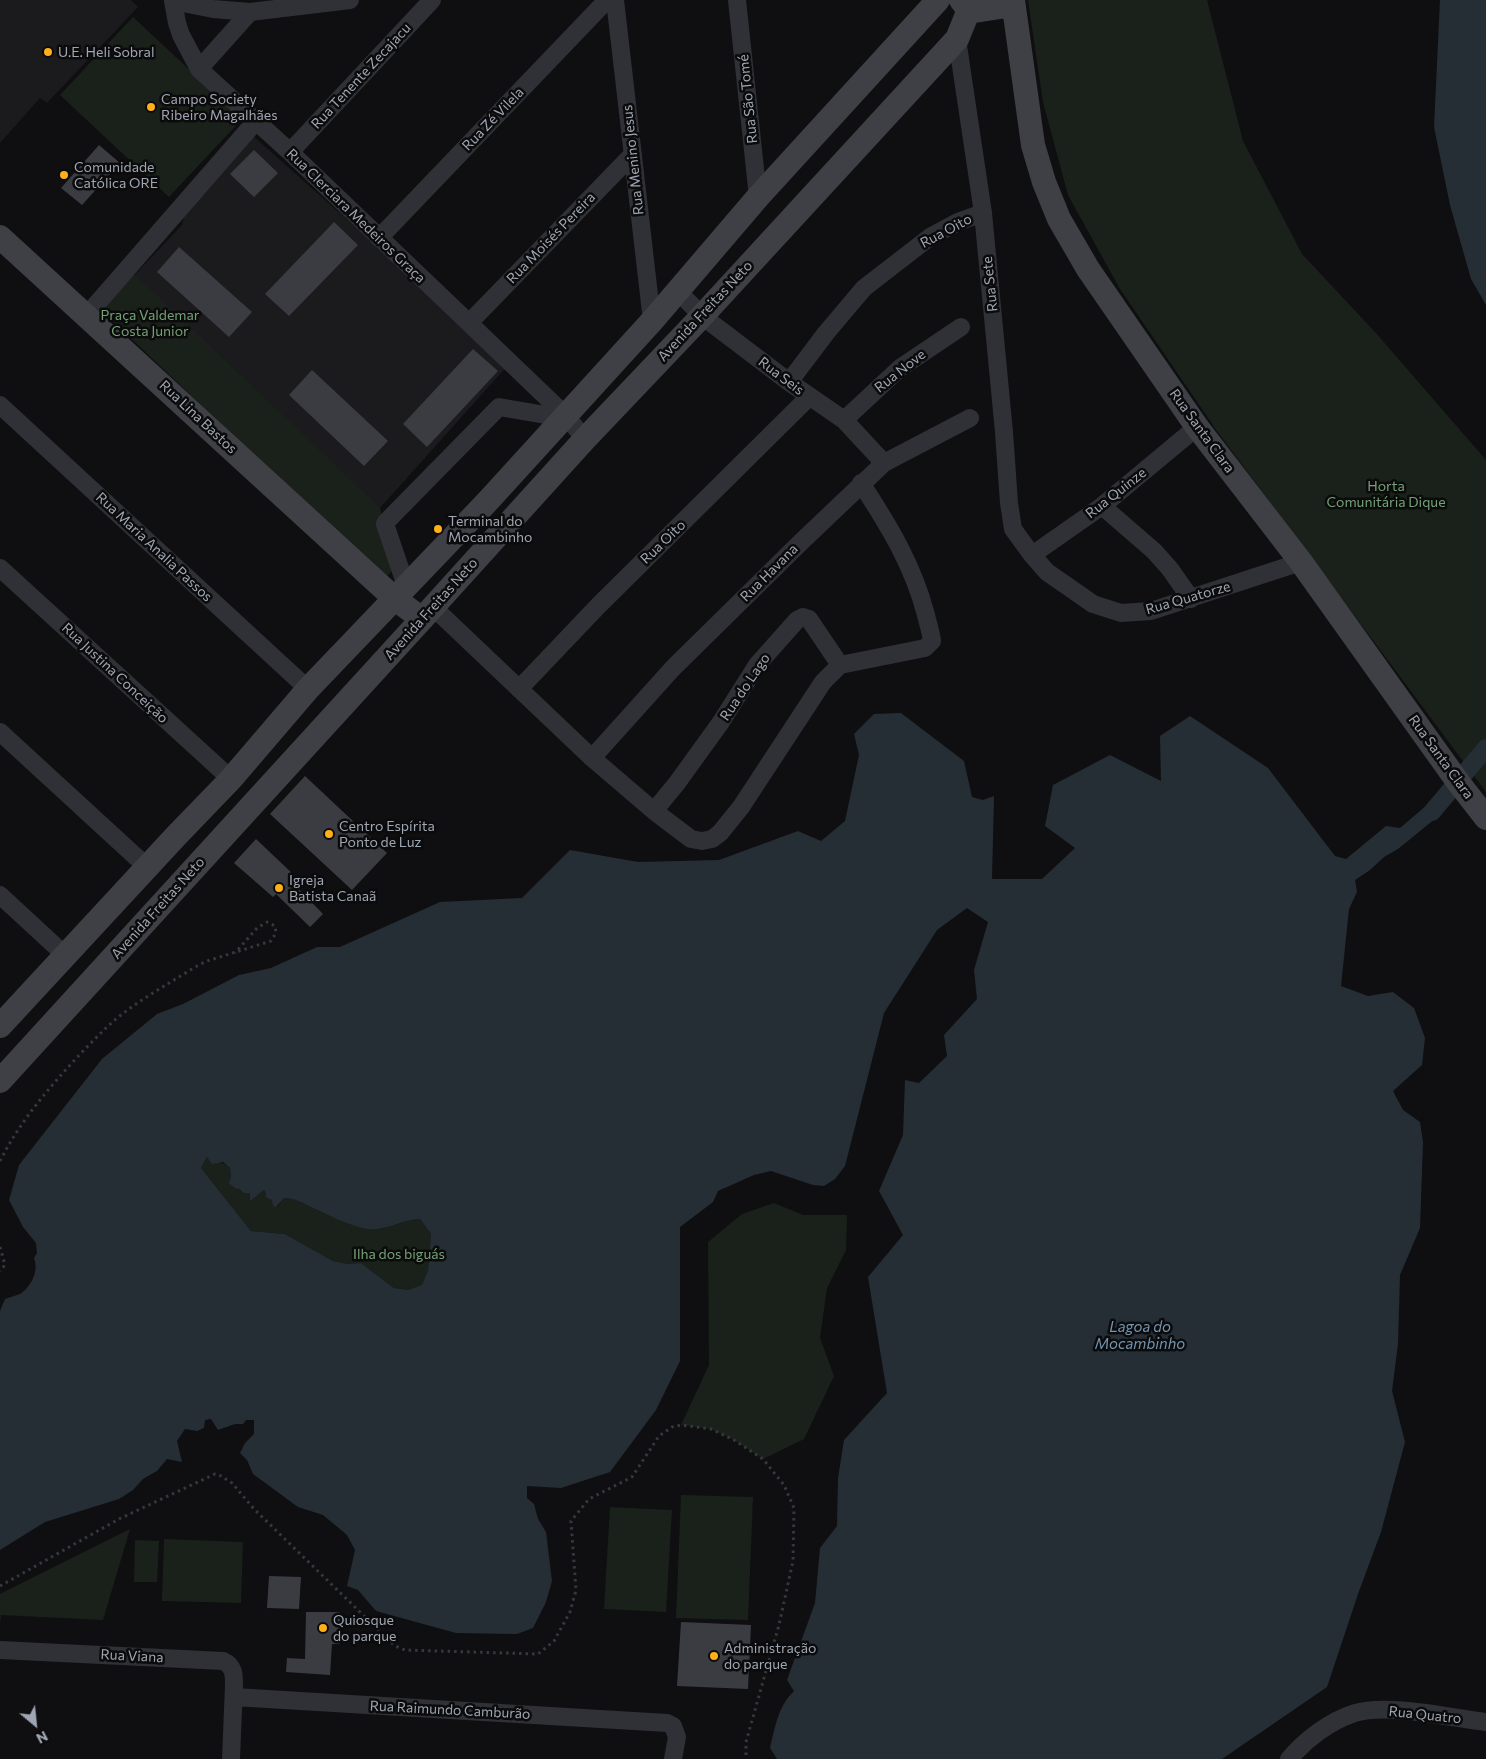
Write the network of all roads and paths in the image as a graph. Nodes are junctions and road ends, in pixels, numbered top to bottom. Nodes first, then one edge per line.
1 (350, 0) edge
2 (432, 0) edge
3 (608, 0) edge
4 (615, 0) edge
5 (737, 0) edge
6 (938, 0) edge
7 (172, 1) edge
8 (308, 2) edge
9 (1013, 2) edge
10 (964, 6) edge
11 (250, 12) junction
12 (957, 39) junction
13 (199, 68) junction
14 (256, 121) junction
15 (290, 152) junction
16 (633, 154) junction
17 (758, 197) junction
18 (983, 213) junction
19 (0, 237) edge
20 (379, 238) junction
21 (677, 290) junction
22 (87, 315) junction
23 (702, 316) junction
24 (652, 321) junction
25 (469, 323) junction
26 (961, 327) dead end
27 (789, 382) junction
28 (809, 397) junction
29 (0, 406) edge
30 (564, 416) junction
31 (970, 418) dead end
32 (844, 420) junction
33 (1197, 426) junction
34 (585, 439) junction
35 (884, 463) junction
36 (862, 484) junction
37 (1102, 506) junction
38 (1013, 529) joint
39 (1032, 555) junction
40 (1301, 562) junction
41 (0, 568) edge
42 (400, 592) junction
43 (1191, 599) junction
44 (428, 613) junction
45 (840, 665) junction
46 (308, 689) junction
47 (519, 689) junction
48 (0, 732) edge
49 (592, 758) junction
50 (230, 779) junction
51 (654, 811) junction
52 (1486, 818) edge
53 (176, 836) junction
54 (203, 859) junction
55 (147, 867) junction
56 (0, 895) edge
57 (236, 953) junction
58 (66, 956) junction
59 (6, 1019) edge
60 (41, 1036) junction
61 (0, 1081) edge
62 (0, 1161) edge
63 (0, 1247) edge
64 (0, 1271) edge
65 (0, 1586) edge
66 (0, 1650) edge
67 (234, 1697) junction
68 (1486, 1722) edge
69 (231, 1759) edge
70 (673, 1759) edge
71 (746, 1759) edge
72 (1289, 1759) edge

1 - 8 street
2 - 15 street, Rua Tenente Zecajacu
3 - 20 street, Rua Zé Vilela
4 - 16 street, Rua Menino Jesus
5 - 17 street, Rua São Tomé
6 - 17 main road
7 - 11 street
7 - 13 street, Rua Clerciara Medeiros Graça
8 - 11 street
9 - 10 main road
9 - 33 main road, Rua Santa Clara
10 - 12 main road, Avenida Freitas Neto
11 - 13 street
12 - 18 street, Rua Sete
12 - 23 main road, Avenida Freitas Neto
13 - 14 street, Rua Clerciara Medeiros Graça
14 - 15 street, Rua Clerciara Medeiros Graça
14 - 22 street
15 - 20 street, Rua Clerciara Medeiros Graça
16 - 24 street, Rua Menino Jesus
16 - 25 street, Rua Moisés Pereira
17 - 21 main road
18 - 27 street, Rua Oito
18 - 38 street, Rua Sete
19 - 22 main road, Rua Lina Bastos
20 - 25 street, Rua Clerciara Medeiros Graça
21 - 23 street, Rua Seis
21 - 24 main road
22 - 42 main road, Rua Lina Bastos
23 - 27 street, Rua Seis
23 - 34 main road, Avenida Freitas Neto
24 - 30 main road
25 - 30 street, Rua Clerciara Medeiros Graça
26 - 32 street, Rua Nove
27 - 28 street, Rua Seis
28 - 32 street, Rua Seis
28 - 47 street, Rua Oito
29 - 46 street, Rua Maria Analia Passos
30 - 34 street, Rua Clerciara Medeiros Graça
30 - 42 main road
30 - 42 street
31 - 35 street, Rua Havana
32 - 35 street, Rua Seis
33 - 37 street, Rua Quinze
33 - 40 main road, Rua Santa Clara
34 - 44 main road, Avenida Freitas Neto
35 - 36 street, Rua Havana
36 - 45 street
36 - 49 street, Rua Havana
37 - 39 street, Rua Quinze
37 - 43 street
38 - 39 street, Rua Quatorze
39 - 43 street, Rua Quatorze
40 - 43 street, Rua Quatorze
40 - 52 main road, Rua Santa Clara
41 - 50 street, Rua Justina Conceição
42 - 44 main road, Rua Lina Bastos
42 - 46 main road
44 - 47 street
44 - 54 main road, Avenida Freitas Neto
45 - 51 street
45 - 51 street, Rua do Lago
46 - 50 main road
47 - 49 street
48 - 55 street
49 - 51 street
50 - 53 main road
53 - 54 main road
53 - 55 main road
54 - 60 main road, Avenida Freitas Neto
55 - 58 main road
56 - 58 street
57 - 57 path
57 - 62 path
58 - 59 main road
59 - 60 main road
60 - 61 main road, Avenida Freitas Neto
63 - 64 path
65 - 71 path
66 - 67 street, Rua Viana
67 - 69 street, Rua Viana
67 - 70 street, Rua Raimundo Camburão
68 - 72 street, Rua Quatro

